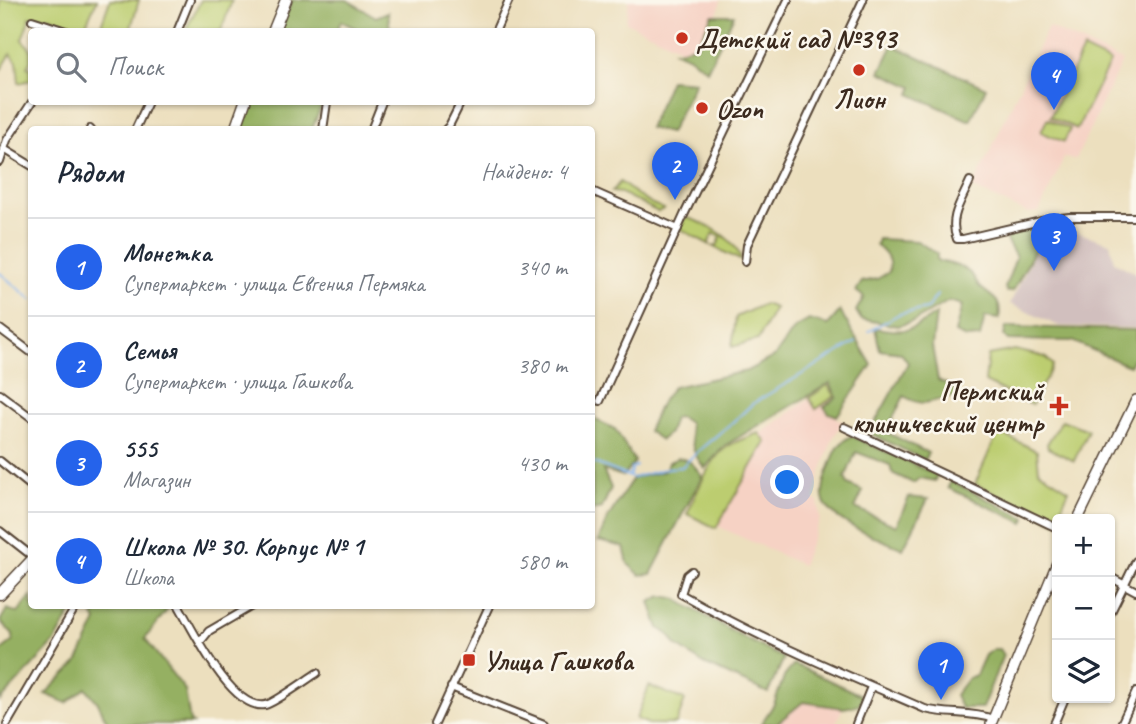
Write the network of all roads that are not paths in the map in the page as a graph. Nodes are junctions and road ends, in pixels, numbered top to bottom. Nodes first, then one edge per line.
1 (190, 0) edge
2 (286, 0) edge
3 (509, 0) edge
4 (788, 0) edge
5 (863, 0) edge
6 (32, 20) dead end
7 (57, 28) edge
8 (179, 28) edge
9 (275, 28) edge
10 (497, 28) edge
11 (30, 105) edge
12 (147, 105) edge
13 (241, 105) edge
14 (327, 105) edge
15 (381, 105) edge
16 (460, 105) edge
17 (137, 126) edge
18 (236, 126) edge
19 (324, 126) edge
20 (373, 126) edge
21 (449, 126) edge
22 (4, 149) junction
23 (0, 162) edge
24 (28, 164) edge
25 (970, 181) dead end
26 (595, 192) edge
27 (1136, 217) edge
28 (678, 229) junction
29 (745, 262) dead end
30 (0, 329) edge
31 (28, 350) edge
32 (0, 394) edge
33 (1136, 400) edge
34 (600, 401) dead end
35 (28, 415) edge
36 (844, 427) dead end
37 (0, 461) edge
38 (28, 484) edge
39 (1080, 514) edge
40 (1052, 526) edge
41 (0, 531) edge
42 (28, 555) edge
43 (1136, 561) edge
44 (28, 562) edge
45 (692, 571) dead end
46 (1052, 575) edge
47 (1115, 579) edge
48 (1125, 584) junction
49 (1136, 591) edge
50 (0, 594) edge
51 (1115, 604) edge
52 (74, 609) edge
53 (181, 609) edge
54 (247, 609) edge
55 (488, 609) edge
56 (200, 642) junction
57 (317, 673) dead end
58 (451, 687) junction
59 (872, 687) junction
60 (1136, 692) edge
61 (1063, 703) edge
62 (992, 722) edge
63 (7, 724) edge
64 (435, 724) edge
65 (544, 724) edge
66 (856, 724) edge
67 (1054, 724) edge
68 (1121, 724) edge

1 - 8 street
2 - 9 main road
3 - 10 street
4 - 28 street
5 - 29 street
6 - 7 street
11 - 22 street
12 - 17 street
13 - 18 main road
14 - 19 street
15 - 20 street
16 - 21 street
22 - 23 street
22 - 24 street
25 - 27 street
26 - 28 street
28 - 34 street
30 - 31 street
32 - 35 street
33 - 39 main road
36 - 40 street
37 - 38 street
41 - 42 street
43 - 48 street
44 - 50 main road
45 - 59 street
46 - 62 main road
47 - 48 street
48 - 49 street
48 - 51 street
52 - 63 street
53 - 56 street
54 - 56 street
55 - 58 street
56 - 57 street
58 - 64 street
58 - 65 street
59 - 62 street
59 - 66 street
60 - 68 street
61 - 67 street

